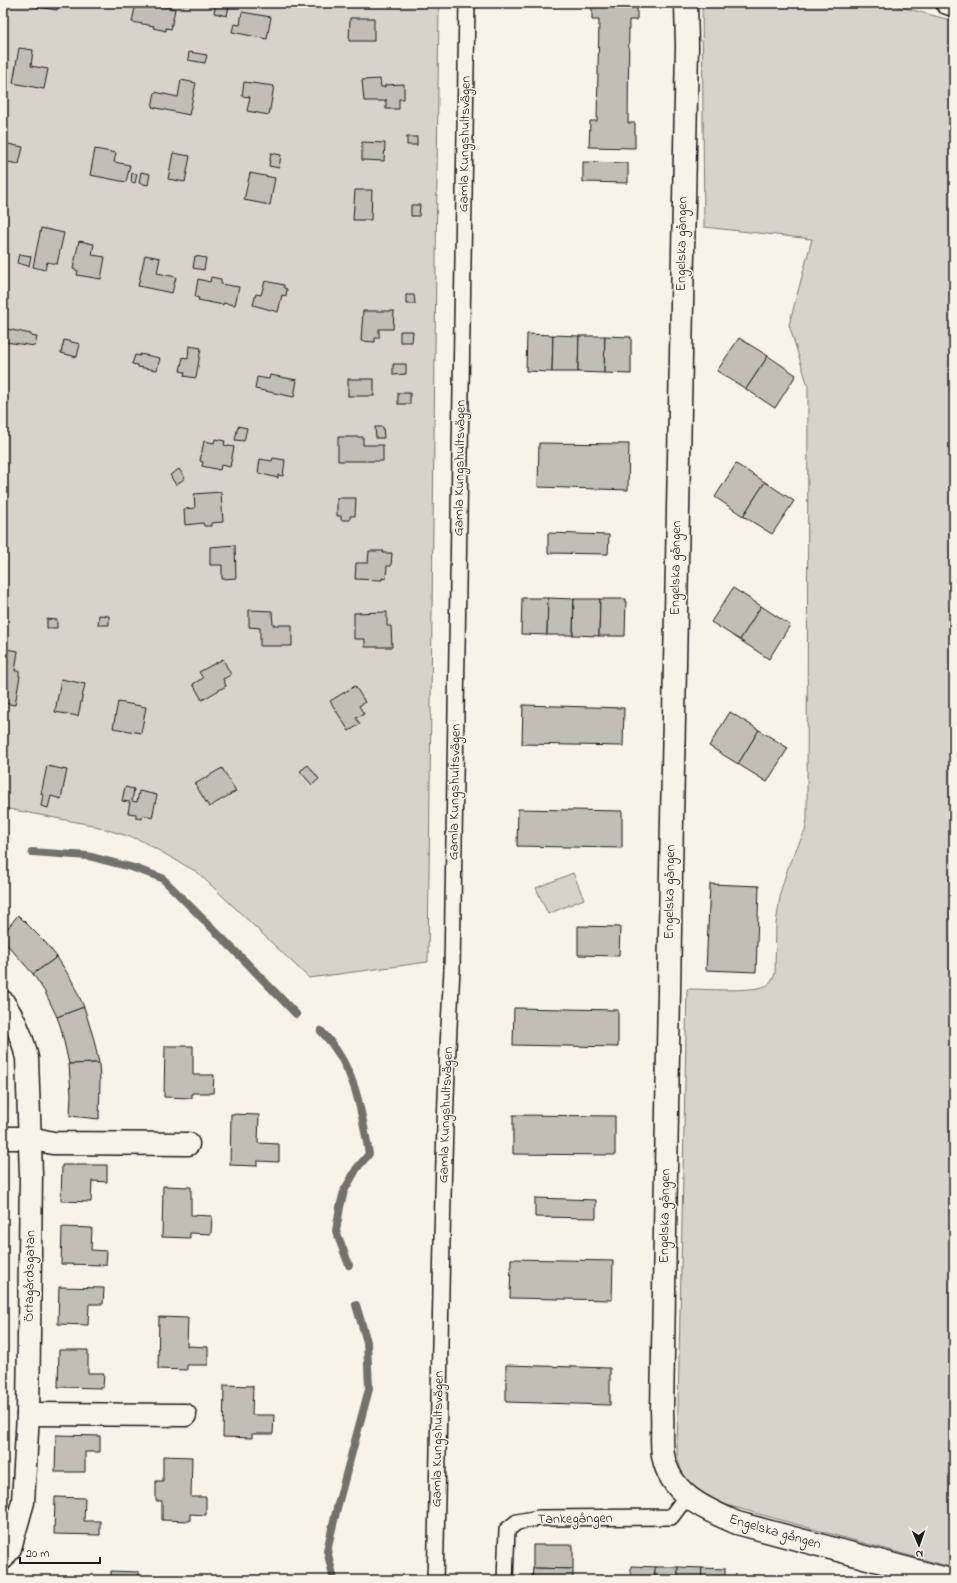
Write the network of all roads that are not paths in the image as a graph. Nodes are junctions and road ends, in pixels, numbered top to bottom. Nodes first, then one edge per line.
1 (467, 3) edge
2 (686, 3) edge
3 (947, 3) edge
4 (954, 5) edge
5 (3, 1002) edge
6 (3, 1138) edge
7 (30, 1138) junction
8 (188, 1144) dead end
9 (28, 1414) junction
10 (185, 1415) dead end
11 (686, 1497) junction
12 (10, 1523) edge
13 (3, 1558) edge
14 (435, 1580) edge
15 (505, 1580) edge
16 (950, 1580) edge

1 - 14 lane, Gamla Kungshultsvägen
2 - 11 street, Engelska gången
3 - 4 street
5 - 7 street, Örtagårdsgatan
6 - 7 street
7 - 8 street
7 - 9 street, Örtagårdsgatan
9 - 10 street
9 - 12 street, Örtagårdsgatan
11 - 15 lane, Tankegången
11 - 16 street, Engelska gången
12 - 13 street, Örtagårdsgatan

